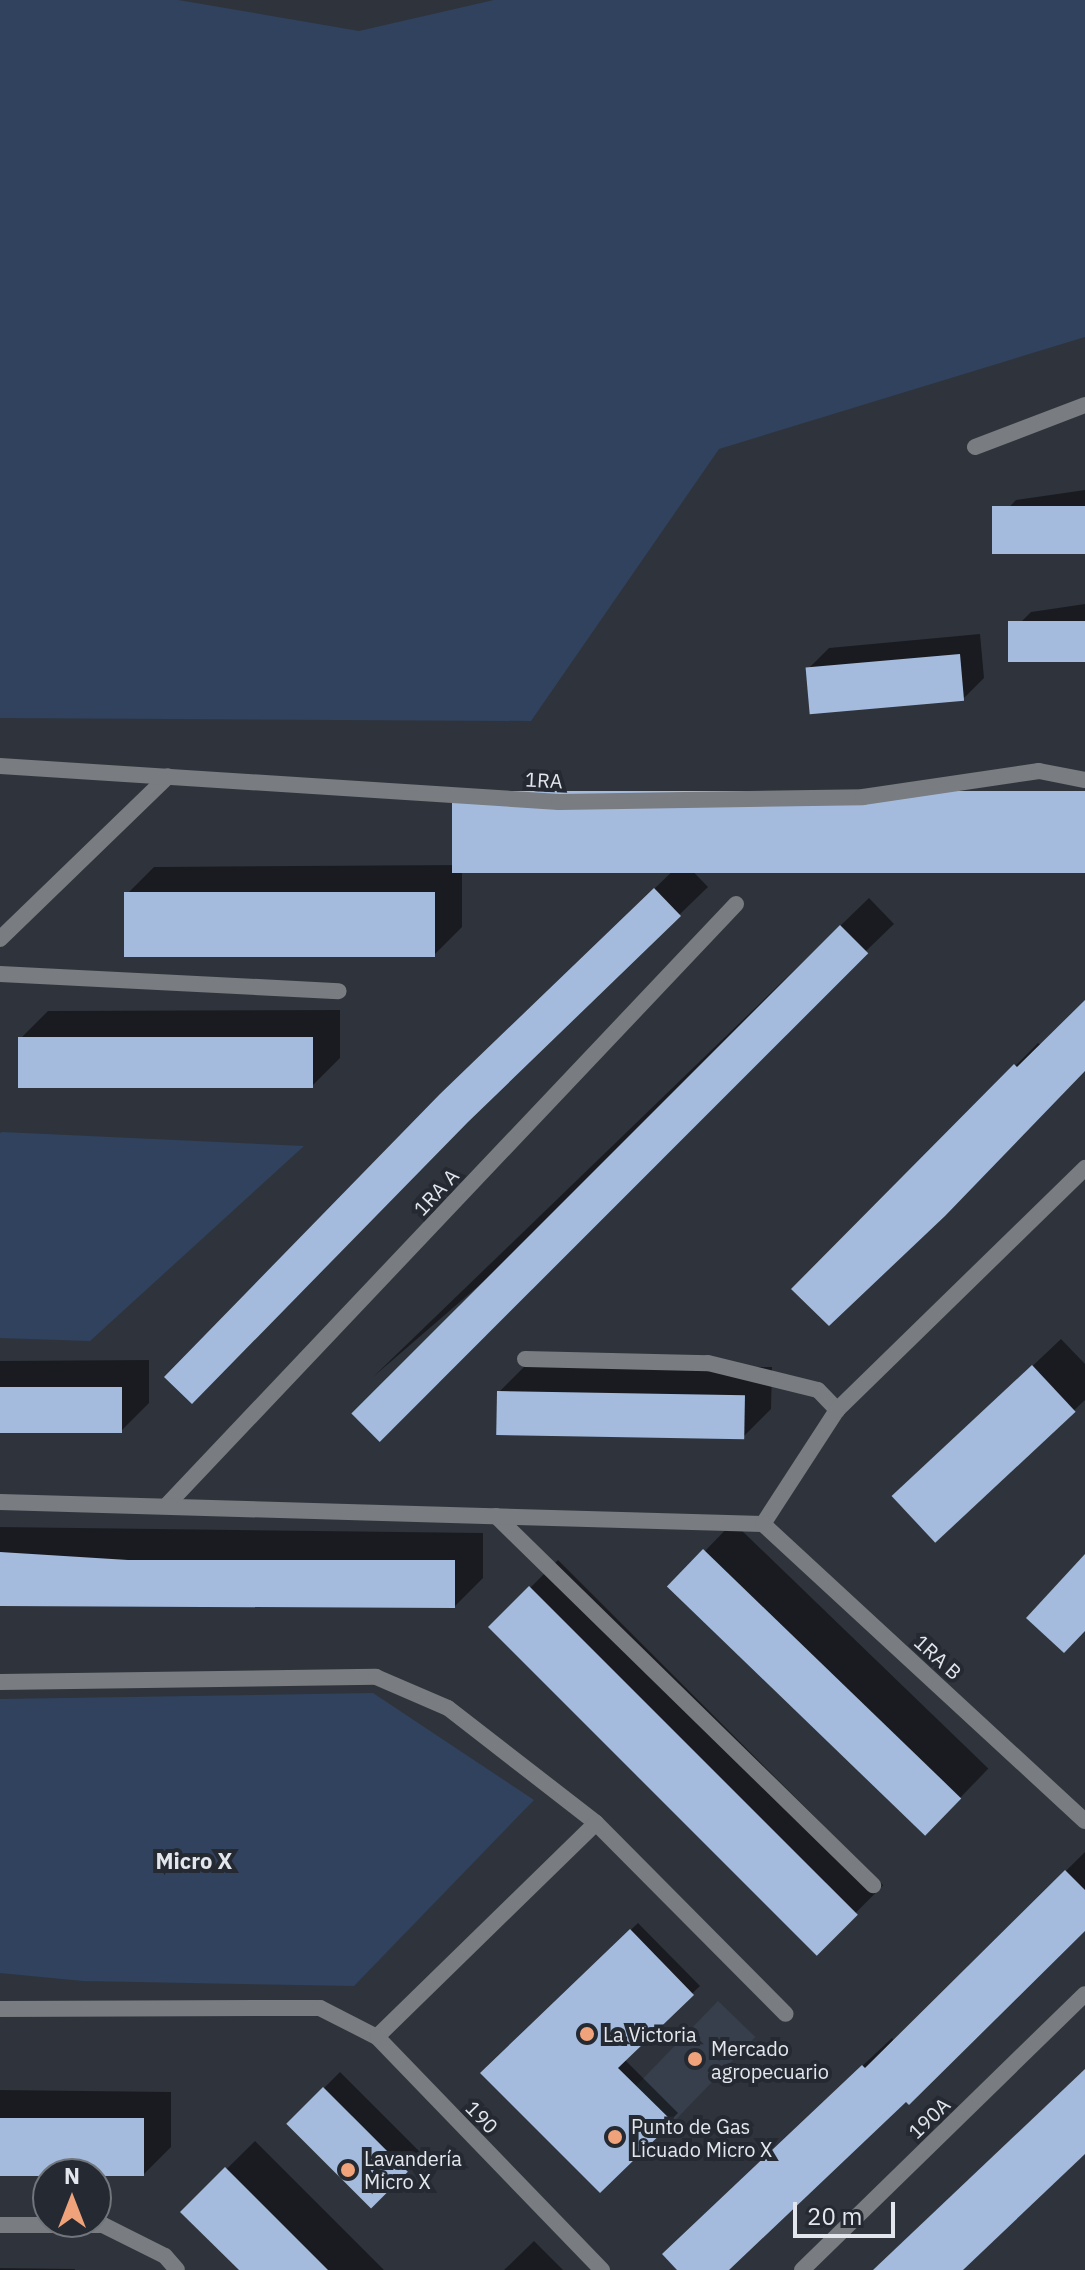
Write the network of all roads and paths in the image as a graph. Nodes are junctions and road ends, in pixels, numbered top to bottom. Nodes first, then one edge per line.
1 (1085, 405) edge
2 (975, 447) dead end
3 (0, 766) edge
4 (168, 776) junction
5 (1085, 780) edge
6 (736, 904) dead end
7 (0, 939) edge
8 (0, 974) edge
9 (339, 991) dead end
10 (1085, 1168) edge
11 (525, 1359) dead end
12 (837, 1410) junction
13 (0, 1502) edge
14 (166, 1506) junction
15 (496, 1516) junction
16 (763, 1524) junction
17 (0, 1682) edge
18 (1085, 1821) edge
19 (596, 1823) junction
20 (873, 1885) dead end
21 (1085, 1994) edge
22 (0, 2009) edge
23 (786, 2014) dead end
24 (377, 2037) junction
25 (0, 2225) edge
26 (177, 2270) edge
27 (602, 2270) edge
28 (802, 2270) edge

1 - 2 street
3 - 4 street, 1RA
4 - 5 street, 1RA
4 - 7 street
6 - 14 street, 1RA A
8 - 9 street
10 - 12 street
11 - 12 street
12 - 16 street
13 - 14 street
14 - 15 street
15 - 16 street
15 - 20 street
16 - 18 street, 1RA B
17 - 19 street
19 - 23 street
19 - 24 street
21 - 28 street, 190A
22 - 24 street, 190
24 - 27 street, 190
25 - 26 street

